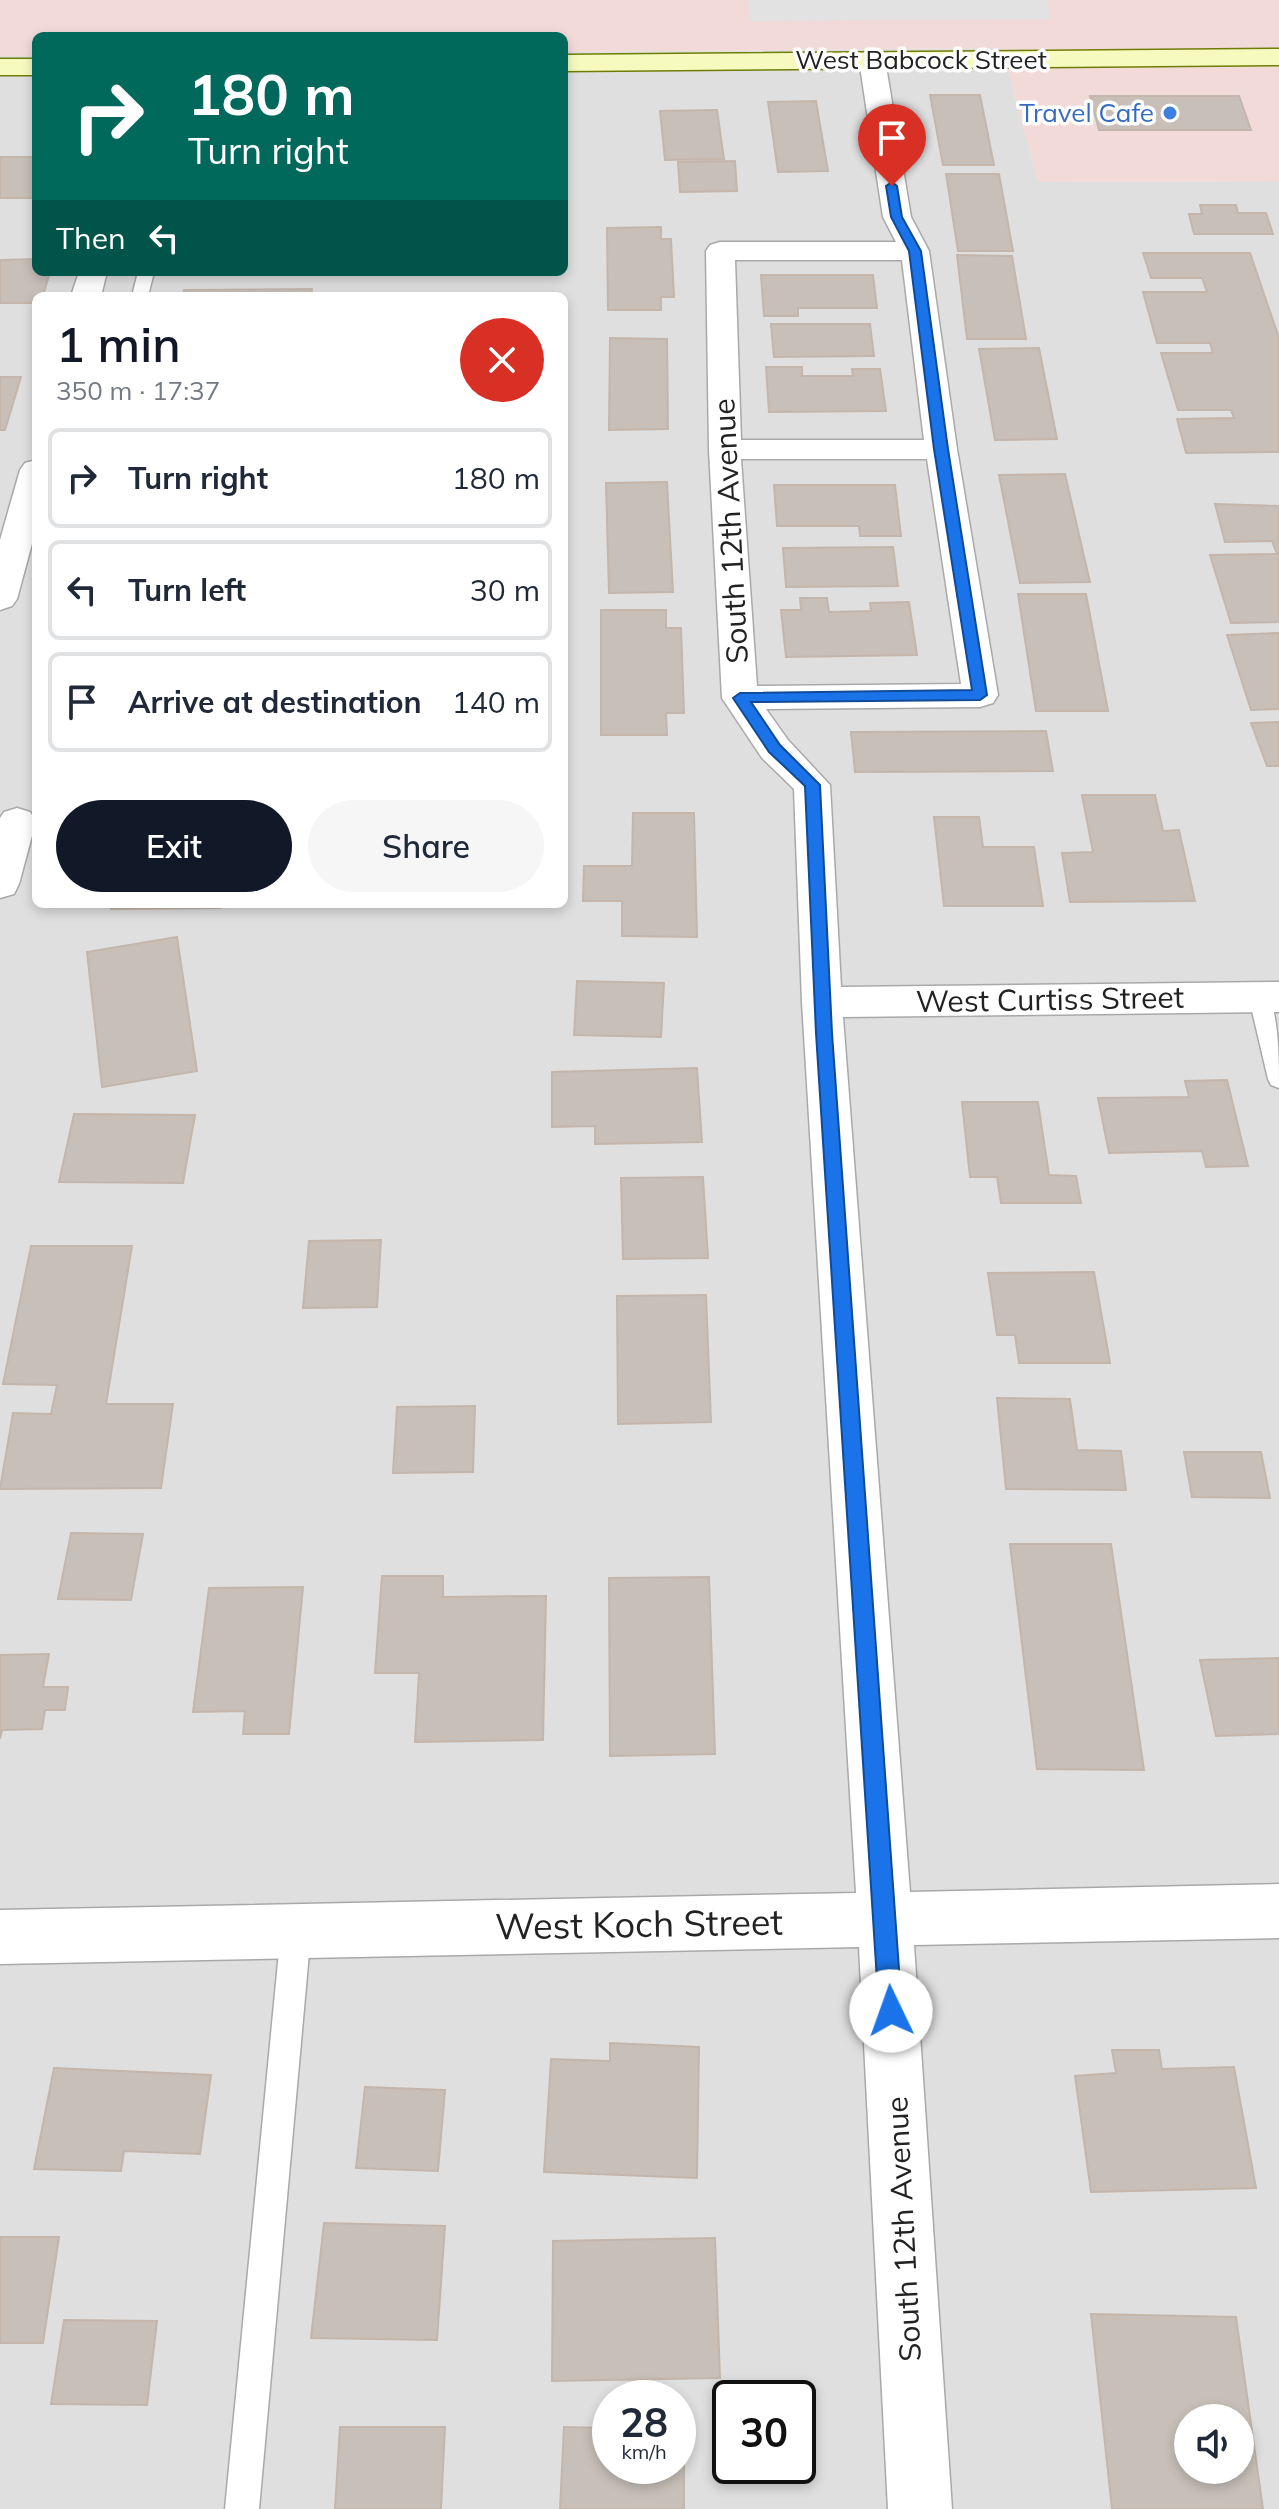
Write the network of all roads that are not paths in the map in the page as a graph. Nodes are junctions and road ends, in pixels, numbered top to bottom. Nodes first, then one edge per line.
1 (1279, 57) edge
2 (872, 60) junction
3 (568, 63) edge
4 (0, 67) edge
5 (32, 67) edge
6 (915, 251) junction
7 (941, 449) junction
8 (725, 450) junction
9 (32, 484) edge
10 (0, 599) edge
11 (740, 698) junction
12 (17, 821) dead end
13 (0, 884) edge
14 (1269, 998) edge
15 (822, 1002) junction
16 (1279, 1079) edge
17 (1279, 1911) edge
18 (885, 1918) junction
19 (296, 1931) junction
20 (0, 1937) edge
21 (242, 2509) edge
22 (920, 2509) edge

1 - 2 street, West Babcock Street
2 - 3 street, West Babcock Street
2 - 6 street
4 - 5 street
6 - 7 street
6 - 8 street, South 12th Avenue
7 - 8 street
7 - 11 street
8 - 11 street, South 12th Avenue
9 - 10 street
11 - 15 street, South 12th Avenue
12 - 13 street
14 - 15 street, West Curtiss Street
14 - 16 lane
15 - 18 street, South 12th Avenue
17 - 18 street, West Koch Street
18 - 19 street, West Koch Street
18 - 22 street, South 12th Avenue
19 - 20 street, West Koch Street
19 - 21 lane

